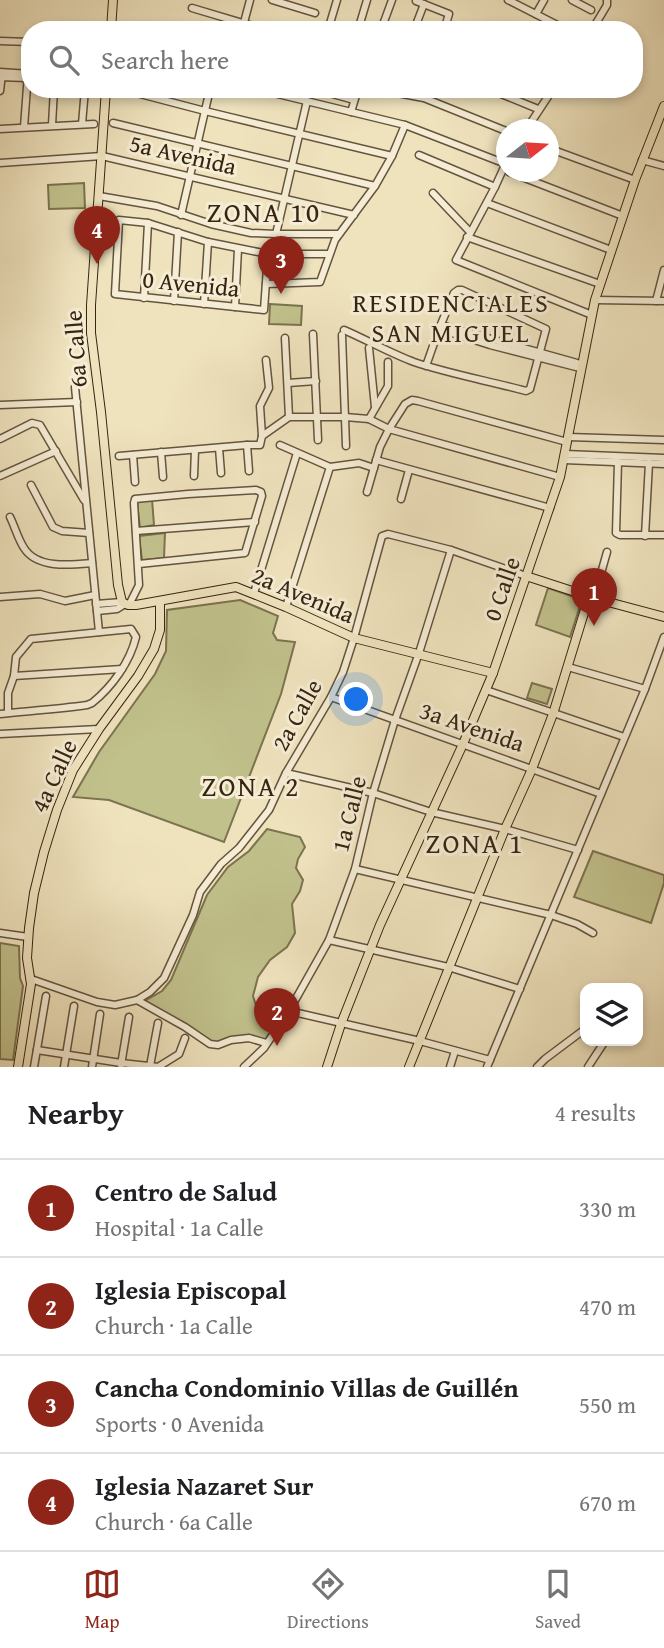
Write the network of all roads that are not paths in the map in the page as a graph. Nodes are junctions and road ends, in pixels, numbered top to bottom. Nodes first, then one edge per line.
1 (113, 0) edge
2 (250, 0) edge
3 (272, 0) edge
4 (337, 0) edge
5 (367, 0) edge
6 (392, 0) edge
7 (544, 0) edge
8 (572, 0) edge
9 (608, 0) edge
10 (416, 1) edge
11 (511, 1) edge
12 (424, 4) junction
13 (192, 8) dead end
14 (591, 10) dead end
15 (315, 13) dead end
16 (536, 14) junction
17 (112, 21) edge
18 (229, 21) edge
19 (244, 21) edge
20 (331, 21) edge
21 (361, 21) edge
22 (384, 21) edge
23 (417, 21) edge
24 (447, 21) edge
25 (550, 21) edge
26 (597, 21) edge
27 (0, 41) edge
28 (21, 41) edge
29 (1, 75) edge
30 (21, 76) edge
31 (0, 91) edge
32 (27, 98) edge
33 (54, 98) edge
34 (84, 98) edge
35 (105, 98) edge
36 (155, 98) edge
37 (208, 98) edge
38 (294, 98) edge
39 (350, 98) edge
40 (424, 98) edge
41 (511, 98) edge
42 (546, 98) edge
43 (354, 100) joint
44 (307, 101) junction
45 (538, 109) junction
46 (205, 111) junction
47 (351, 112) junction
48 (663, 112) edge
49 (532, 119) edge
50 (113, 123) dead end
51 (82, 124) junction
52 (94, 124) dead end
53 (52, 125) junction
54 (405, 125) junction
55 (24, 127) junction
56 (496, 127) edge
57 (0, 129) edge
58 (300, 133) junction
59 (197, 144) junction
60 (559, 152) edge
61 (419, 155) dead end
62 (102, 156) junction
63 (392, 156) junction
64 (642, 160) junction
65 (0, 163) edge
66 (496, 164) edge
67 (292, 166) junction
68 (664, 166) edge
69 (190, 176) junction
70 (635, 180) junction
71 (498, 182) edge
72 (540, 182) edge
73 (374, 186) junction
74 (495, 187) junction
75 (433, 193) dead end
76 (99, 196) junction
77 (284, 199) junction
78 (486, 204) junction
79 (181, 215) junction
80 (354, 215) junction
81 (622, 216) junction
82 (148, 223) junction
83 (178, 232) junction
84 (276, 234) junction
85 (339, 234) junction
86 (469, 234) junction
87 (208, 242) junction
88 (238, 249) junction
89 (611, 250) junction
90 (268, 254) junction
91 (329, 254) junction
92 (664, 270) edge
93 (266, 284) junction
94 (600, 284) junction
95 (145, 298) junction
96 (595, 300) junction
97 (174, 301) junction
98 (656, 301) junction
99 (664, 301) edge
100 (204, 304) junction
101 (235, 307) junction
102 (592, 314) junction
103 (440, 327) junction
104 (313, 334) dead end
105 (285, 338) dead end
106 (369, 348) dead end
107 (539, 356) junction
108 (266, 360) dead end
109 (388, 362) dead end
110 (426, 366) junction
111 (581, 366) junction
112 (316, 382) junction
113 (288, 383) junction
114 (75, 387) dead end
115 (76, 402) junction
116 (0, 405) edge
117 (375, 409) junction
118 (289, 417) junction
119 (318, 417) junction
120 (345, 417) junction
121 (369, 419) junction
122 (388, 429) junction
123 (261, 436) junction
124 (0, 439) edge
125 (318, 440) dead end
126 (568, 440) junction
127 (664, 440) edge
128 (247, 444) junction
129 (279, 445) dead end
130 (346, 446) dead end
131 (219, 448) junction
132 (194, 450) junction
133 (56, 451) junction
134 (161, 452) junction
135 (297, 453) junction
136 (133, 455) junction
137 (119, 456) dead end
138 (564, 457) junction
139 (664, 458) edge
140 (376, 460) junction
141 (649, 461) junction
142 (618, 462) junction
143 (664, 464) edge
144 (330, 467) junction
145 (374, 468) junction
146 (409, 470) junction
147 (249, 471) dead end
148 (221, 473) dead end
149 (0, 476) edge
150 (194, 476) dead end
151 (163, 477) dead end
152 (560, 477) junction
153 (135, 482) dead end
154 (31, 485) dead end
155 (367, 492) dead end
156 (401, 499) dead end
157 (86, 505) junction
158 (550, 508) junction
159 (10, 517) dead end
160 (255, 522) junction
161 (136, 531) junction
162 (89, 533) junction
163 (645, 536) junction
164 (664, 536) edge
165 (451, 550) junction
166 (607, 552) dead end
167 (92, 563) junction
168 (139, 564) junction
169 (526, 576) junction
170 (254, 593) junction
171 (95, 596) junction
172 (0, 597) edge
173 (593, 600) junction
174 (160, 601) junction
175 (125, 604) junction
176 (286, 607) junction
177 (96, 608) junction
178 (664, 617) edge
179 (99, 632) junction
180 (664, 637) edge
181 (354, 638) junction
182 (419, 653) junction
183 (568, 667) junction
184 (122, 669) junction
185 (494, 673) junction
186 (14, 676) junction
187 (645, 689) junction
188 (486, 690) junction
189 (331, 697) junction
190 (4, 713) edge
191 (553, 714) junction
192 (394, 720) junction
193 (99, 729) junction
194 (0, 734) edge
195 (624, 737) junction
196 (463, 744) junction
197 (532, 769) junction
198 (286, 774) junction
199 (373, 793) junction
200 (601, 794) junction
201 (431, 812) junction
202 (505, 829) junction
203 (578, 850) junction
204 (355, 869) junction
205 (401, 880) junction
206 (477, 898) junction
207 (551, 915) junction
208 (0, 933) edge
209 (593, 933) dead end
210 (28, 937) junction
211 (329, 940) junction
212 (371, 948) junction
213 (448, 967) junction
214 (31, 979) junction
215 (520, 989) junction
216 (46, 996) dead end
217 (138, 1000) junction
218 (74, 1006) dead end
219 (289, 1011) junction
220 (100, 1014) dead end
221 (129, 1017) dead end
222 (158, 1023) dead end
223 (341, 1024) junction
224 (580, 1034) edge
225 (185, 1038) dead end
226 (420, 1041) junction
227 (266, 1043) junction
228 (602, 1046) edge
229 (37, 1050) junction
230 (455, 1051) junction
231 (66, 1055) junction
232 (94, 1059) junction
233 (489, 1064) edge
234 (121, 1065) edge
235 (328, 1065) edge
236 (150, 1066) edge
237 (19, 1067) edge
238 (34, 1067) edge
239 (64, 1067) edge
240 (92, 1067) edge
241 (244, 1067) edge
242 (338, 1067) edge
243 (409, 1067) edge
244 (450, 1067) edge
245 (537, 1067) edge
246 (589, 1067) edge

1 - 17 main road
2 - 19 street
3 - 15 street
4 - 20 street
5 - 21 street
6 - 22 street
7 - 16 street
8 - 14 street
9 - 26 street
10 - 12 street
11 - 16 street
12 - 23 street
12 - 24 street
13 - 18 street
16 - 25 street
27 - 28 street
29 - 30 street
29 - 31 street
32 - 55 street
33 - 53 street
34 - 51 street
35 - 62 main road, 6a Calle
36 - 46 street
37 - 46 street
38 - 44 street
39 - 43 street
40 - 56 street
41 - 45 street
42 - 45 street
43 - 47 street
44 - 47 street
44 - 58 street
45 - 49 street
46 - 58 street
46 - 59 street
47 - 54 street
48 - 64 main road, 0 Calle
50 - 59 street
51 - 52 street
51 - 53 street
53 - 55 street
54 - 63 street
54 - 66 street
55 - 57 street
58 - 63 street
58 - 67 street
59 - 67 street
59 - 69 street
60 - 70 street
61 - 74 street
62 - 65 street, 5a Avenida
62 - 69 street, 5a Avenida
62 - 76 main road, 6a Calle
63 - 73 street
64 - 68 street
64 - 70 main road, 0 Calle
67 - 73 street
67 - 77 street
69 - 77 street, 5a Avenida
69 - 79 street
70 - 81 main road, 0 Calle
71 - 74 street
72 - 81 street
73 - 80 street
74 - 78 street
75 - 86 street
76 - 79 street
76 - 175 main road, 6a Calle
77 - 80 street, 5a Avenida
77 - 84 street
78 - 86 street
78 - 89 street
79 - 84 street
80 - 85 street
81 - 89 main road, 0 Calle
82 - 83 street
82 - 95 street
82 - 95 street, 0 Avenida
83 - 87 street
83 - 97 street
84 - 85 street
85 - 91 street
86 - 94 street
86 - 102 street
87 - 88 street
87 - 100 street
88 - 90 street
88 - 101 street
89 - 94 main road, 0 Calle
90 - 91 street
90 - 93 street
91 - 93 street, 0 Avenida
92 - 98 street
93 - 101 street, 0 Avenida
94 - 96 main road, 0 Calle
95 - 97 street, 0 Avenida
96 - 98 street
96 - 102 main road, 0 Calle
97 - 100 street, 0 Avenida
98 - 99 street
100 - 101 street, 0 Avenida
102 - 111 main road, 0 Calle
103 - 107 street
103 - 107 street
103 - 110 street
104 - 112 street
105 - 113 street
106 - 117 street
107 - 110 street
107 - 111 street
108 - 123 street
109 - 117 street
110 - 120 street
111 - 126 main road, 0 Calle
112 - 113 street
112 - 119 street
113 - 118 street
114 - 115 street
115 - 116 street
115 - 157 street
117 - 121 street
118 - 119 street
118 - 123 street
119 - 120 street
119 - 125 street
120 - 121 street
120 - 130 street
121 - 122 street
122 - 126 street
122 - 140 street
122 - 152 street
123 - 128 street
124 - 133 street
126 - 127 street
126 - 138 main road, 0 Calle
128 - 131 street
128 - 147 street
129 - 135 street
131 - 132 street
131 - 148 street
132 - 134 street
132 - 150 street
133 - 149 street
133 - 157 street
134 - 136 street
134 - 151 street
135 - 144 street
135 - 170 street
136 - 137 street
136 - 153 street
138 - 141 street
138 - 142 street
138 - 152 main road, 0 Calle
139 - 141 street
140 - 145 street
140 - 146 street
141 - 142 street
141 - 143 street
141 - 163 street
142 - 163 street
144 - 145 street
144 - 176 street
145 - 155 street
146 - 156 street
146 - 158 street
152 - 158 main road, 0 Calle
154 - 162 street
157 - 162 street
158 - 169 main road, 0 Calle
159 - 167 street
160 - 161 street
160 - 161 street
160 - 168 street
161 - 168 street
162 - 167 street
163 - 164 street
165 - 169 street
165 - 181 street, 2a Calle
165 - 182 street, 1a Calle
166 - 173 street
167 - 171 street
168 - 175 street
169 - 173 main road
169 - 185 main road, 0 Calle
170 - 174 main road, 2a Avenida
170 - 176 main road, 2a Avenida
171 - 172 street
171 - 177 street
173 - 178 main road
173 - 183 main road
174 - 175 main road, 2a Avenida
174 - 193 main road, 4a Calle
175 - 177 street, 2a Avenida
176 - 181 main road, 2a Avenida
177 - 179 street
179 - 184 street
179 - 186 street
180 - 187 street
181 - 182 main road, 2a Avenida
181 - 189 street, 2a Calle
182 - 185 main road, 2a Avenida
182 - 192 street, 1a Calle
183 - 187 street
183 - 191 main road
184 - 186 street
184 - 190 street
185 - 188 main road, 0 Calle
186 - 190 street
187 - 195 street
188 - 191 street
188 - 196 main road, 0 Calle
189 - 192 street, 3a Avenida
189 - 198 street, 2a Calle
191 - 195 street
191 - 197 main road
192 - 196 street, 3a Avenida
192 - 199 street, 1a Calle
193 - 194 street
193 - 210 main road, 4a Calle
195 - 200 street
196 - 197 street, 3a Avenida
196 - 201 main road, 0 Calle
197 - 200 street, 3a Avenida
197 - 202 main road
198 - 199 street
198 - 217 street, 2a Calle
199 - 201 street
199 - 204 street, 1a Calle
200 - 203 street
201 - 202 street
201 - 205 main road, 0 Calle
202 - 203 street
202 - 206 main road
203 - 207 street
204 - 205 street
204 - 211 street, 1a Calle
205 - 206 street
205 - 212 main road, 0 Calle
206 - 207 street
206 - 213 main road
207 - 209 street
207 - 215 street
208 - 210 street
210 - 214 main road, 4a Calle
211 - 212 street
211 - 219 street, 1a Calle
212 - 213 street
212 - 223 main road, 0 Calle
213 - 215 street
213 - 226 main road
214 - 217 street
214 - 237 main road, 4a Calle
215 - 233 street
216 - 229 street
217 - 227 street
218 - 231 street
219 - 223 street
219 - 227 street, 1a Calle
220 - 232 street
221 - 234 street
222 - 236 street
223 - 226 street
223 - 235 main road, 0 Calle
224 - 245 street
225 - 236 street
226 - 230 street
226 - 243 main road
227 - 241 street, 1a Calle
228 - 246 street
229 - 231 street
229 - 238 street
230 - 233 street
230 - 244 street
231 - 232 street
231 - 239 street
232 - 234 street
232 - 240 street
234 - 236 street
235 - 242 street

